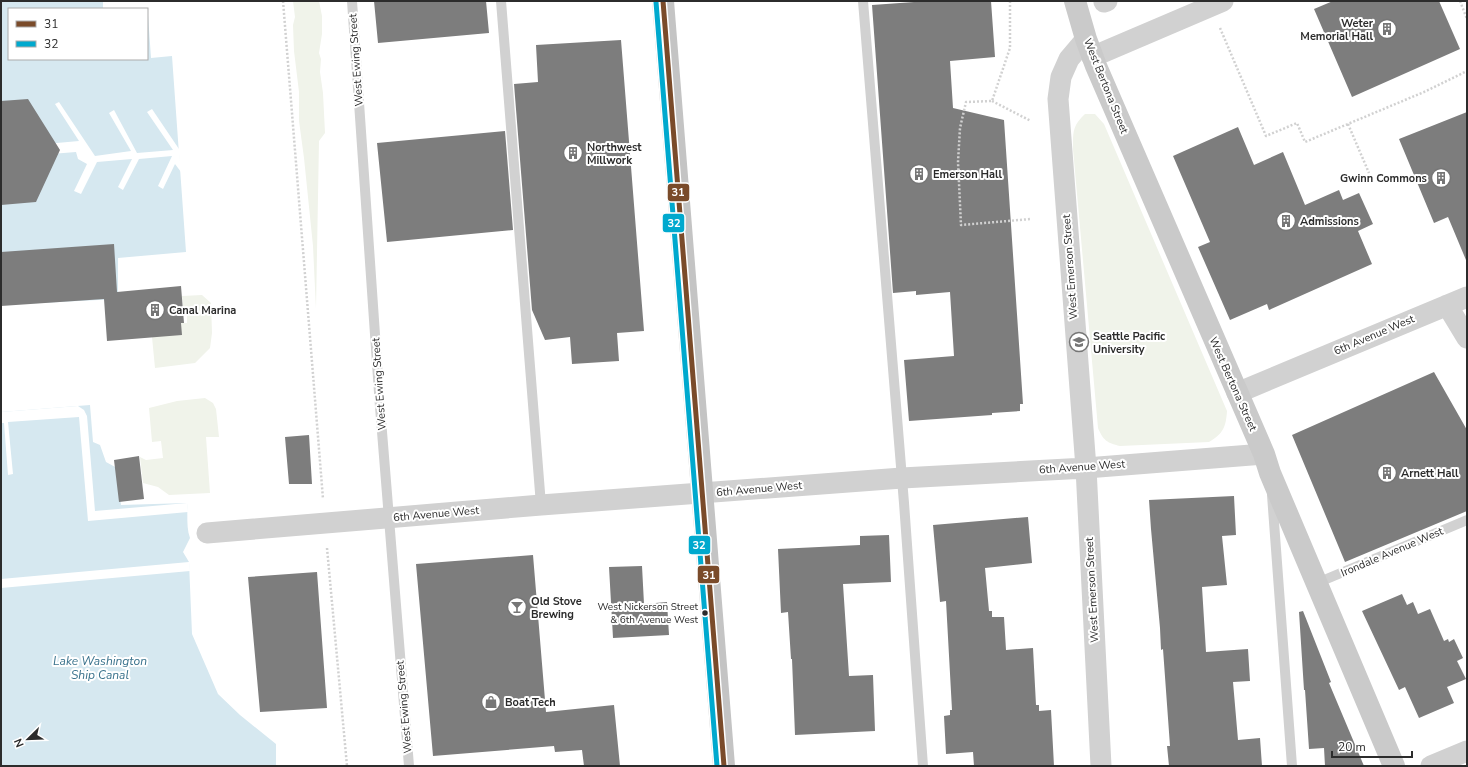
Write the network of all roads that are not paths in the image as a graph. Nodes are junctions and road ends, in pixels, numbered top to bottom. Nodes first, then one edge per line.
1 (352, 1) edge
2 (501, 1) edge
3 (663, 1) edge
4 (863, 1) edge
5 (1075, 1) edge
6 (1223, 1) edge
7 (1089, 48) junction
8 (1467, 297) edge
9 (1447, 305) junction
10 (1467, 338) edge
11 (1237, 393) junction
12 (1267, 464) junction
13 (1086, 468) junction
14 (902, 478) junction
15 (703, 494) junction
16 (541, 505) junction
17 (389, 518) junction
18 (1467, 520) edge
19 (207, 533) dead end
20 (1317, 583) junction
21 (1467, 751) edge
22 (409, 766) edge
23 (724, 766) edge
24 (922, 766) edge
25 (1101, 766) edge
26 (1292, 766) edge
27 (1394, 766) edge
28 (1431, 766) edge

1 - 17 lane, West Ewing Street
2 - 16 lane
3 - 15 main road
4 - 14 lane
5 - 7 street, West Bertona Street
6 - 7 street
7 - 11 street, West Bertona Street
7 - 13 street, West Emerson Street
8 - 9 street, 6th Avenue West
9 - 10 street
9 - 11 street, 6th Avenue West
11 - 12 street, West Bertona Street
12 - 13 street, 6th Avenue West
12 - 20 street, West Bertona Street
12 - 26 lane
13 - 14 street, 6th Avenue West
13 - 25 street, West Emerson Street
14 - 15 street, 6th Avenue West
14 - 24 lane
15 - 16 street, 6th Avenue West
15 - 23 main road
16 - 17 street, 6th Avenue West
17 - 19 street, 6th Avenue West
17 - 22 lane, West Ewing Street
18 - 20 lane, Irondale Avenue West
20 - 27 street, West Bertona Street
21 - 28 street

